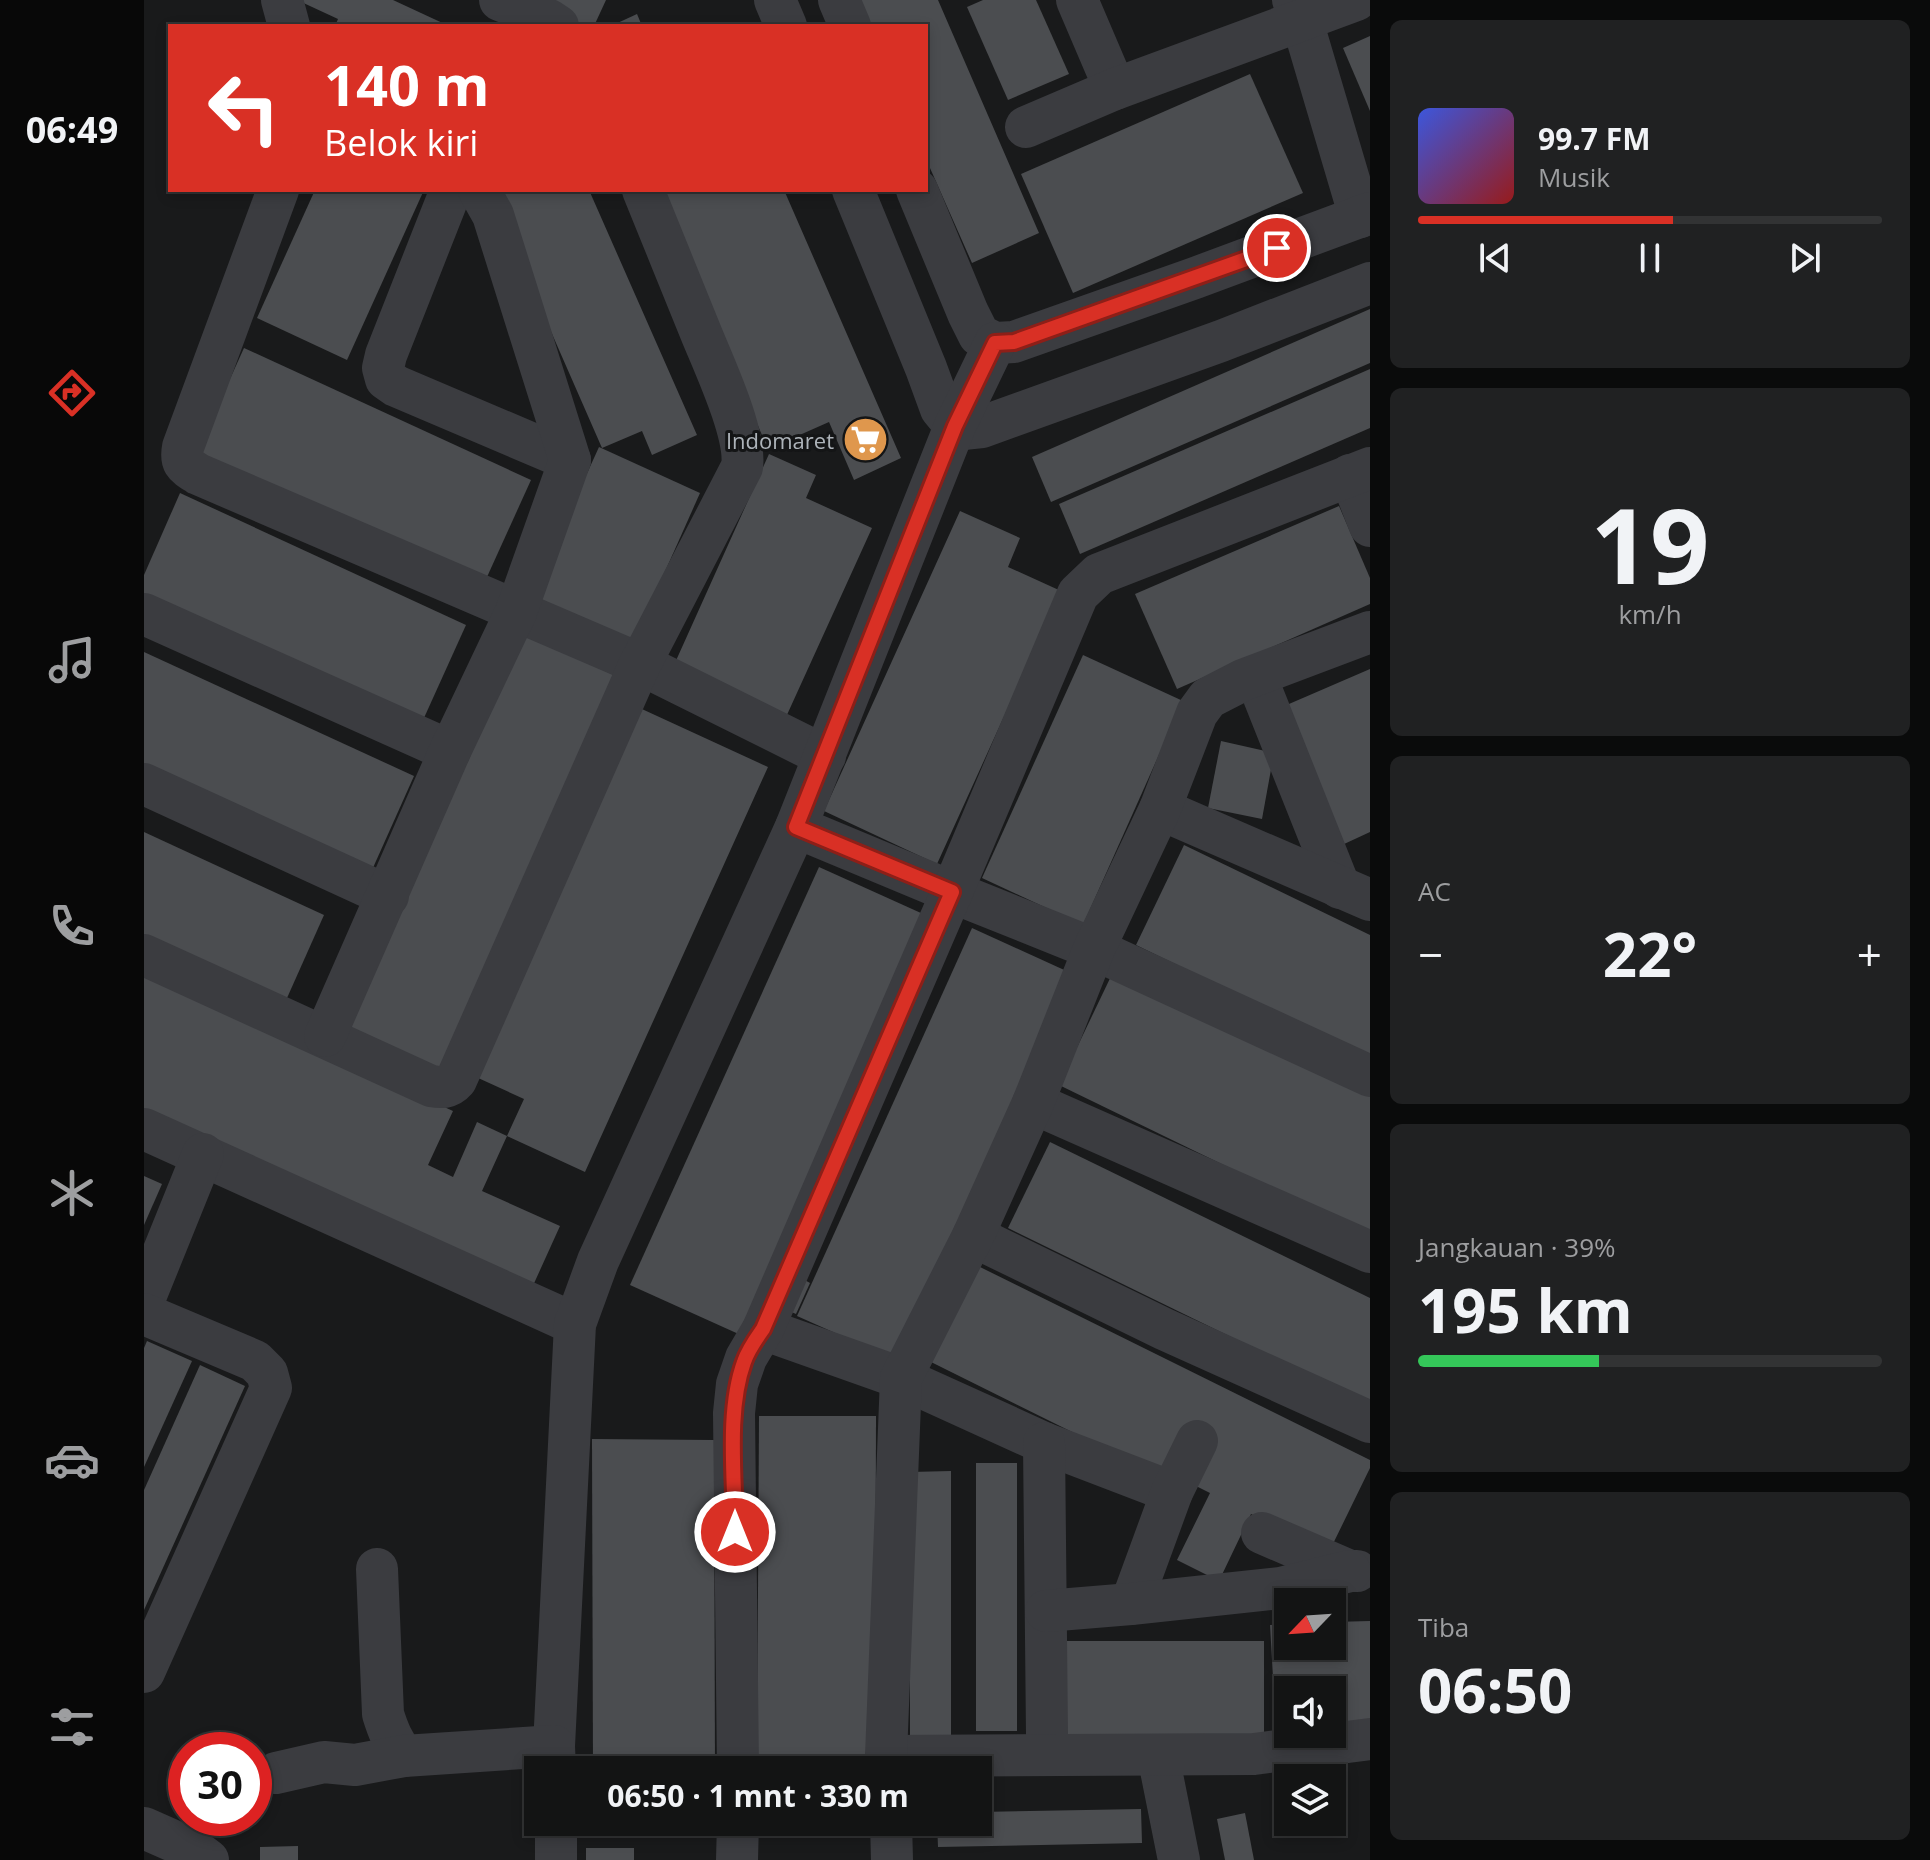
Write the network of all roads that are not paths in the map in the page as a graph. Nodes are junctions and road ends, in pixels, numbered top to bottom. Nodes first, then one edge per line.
1 (282, 0) edge
2 (500, 0) edge
3 (775, 0) edge
4 (839, 0) edge
5 (1077, 0) edge
6 (1356, 0) edge
7 (1298, 10) edge
8 (288, 24) edge
9 (555, 24) edge
10 (785, 24) edge
11 (849, 24) edge
12 (1115, 89) junction
13 (1026, 127) dead end
14 (277, 192) edge
15 (450, 192) edge
16 (480, 192) edge
17 (644, 192) edge
18 (854, 192) edge
19 (918, 192) edge
20 (1365, 215) edge
21 (1195, 278) junction
22 (1370, 283) edge
23 (1221, 341) junction
24 (995, 343) junction
25 (955, 426) junction
26 (570, 460) junction
27 (1360, 471) edge
28 (1370, 526) edge
29 (516, 612) junction
30 (144, 614) edge
31 (1370, 632) edge
32 (640, 664) junction
33 (1256, 677) junction
34 (450, 751) junction
35 (825, 756) junction
36 (144, 784) edge
37 (1160, 809) junction
38 (796, 827) junction
39 (952, 892) junction
40 (1355, 894) edge
41 (388, 896) junction
42 (1094, 949) junction
43 (144, 955) edge
44 (325, 1036) junction
45 (1370, 1076) edge
46 (1033, 1103) junction
47 (144, 1129) edge
48 (203, 1154) junction
49 (973, 1236) junction
50 (1370, 1252) edge
51 (144, 1300) edge
52 (144, 1314) edge
53 (575, 1324) junction
54 (763, 1329) junction
55 (901, 1378) junction
56 (1370, 1422) edge
57 (1197, 1441) dead end
58 (1044, 1443) junction
59 (1172, 1492) junction
60 (1262, 1533) dead end
61 (377, 1569) dead end
62 (1360, 1572) edge
63 (1131, 1604) junction
64 (1046, 1611) junction
65 (144, 1672) edge
66 (1047, 1735) dead end
67 (1370, 1739) edge
68 (1158, 1755) junction
69 (404, 1756) junction
70 (555, 1756) edge
71 (738, 1756) edge
72 (887, 1756) edge
73 (524, 1758) edge
74 (992, 1760) edge
75 (276, 1773) dead end
76 (144, 1828) edge
77 (556, 1836) edge
78 (738, 1836) edge
79 (891, 1836) edge
80 (208, 1860) edge
81 (556, 1860) edge
82 (737, 1860) edge
83 (892, 1860) edge
84 (1179, 1860) edge

1 - 8 street
2 - 9 street
3 - 10 street
4 - 11 street
5 - 12 street
6 - 7 street
7 - 12 street
7 - 20 street
12 - 13 street
14 - 29 street
15 - 26 street
16 - 26 street
17 - 32 street
18 - 25 street
19 - 24 street
20 - 21 street
21 - 23 street
21 - 24 street
22 - 23 street
23 - 25 street
24 - 25 street
25 - 35 street
26 - 29 street
27 - 28 street
27 - 39 street
29 - 32 street
29 - 34 street
30 - 34 street
31 - 33 street
32 - 35 street
32 - 44 street
33 - 37 street
33 - 40 street
34 - 41 street
35 - 38 street
36 - 41 street
37 - 40 street
37 - 42 street
38 - 39 street
38 - 53 street
39 - 42 street
39 - 54 street
41 - 44 street
42 - 45 street
42 - 46 street
43 - 44 street
46 - 49 street
46 - 50 street
47 - 48 street
48 - 51 street
48 - 53 street
49 - 55 street
49 - 56 street
52 - 65 street
53 - 70 street
54 - 55 street
54 - 71 street
55 - 58 street
55 - 72 street
57 - 59 street
58 - 59 street
58 - 64 street
59 - 63 street
60 - 62 street
61 - 69 street
62 - 63 street
63 - 64 street
64 - 66 street
67 - 68 street
68 - 74 street
68 - 84 street
69 - 73 street
69 - 75 street
76 - 80 street
77 - 81 street
78 - 82 street
79 - 83 street

